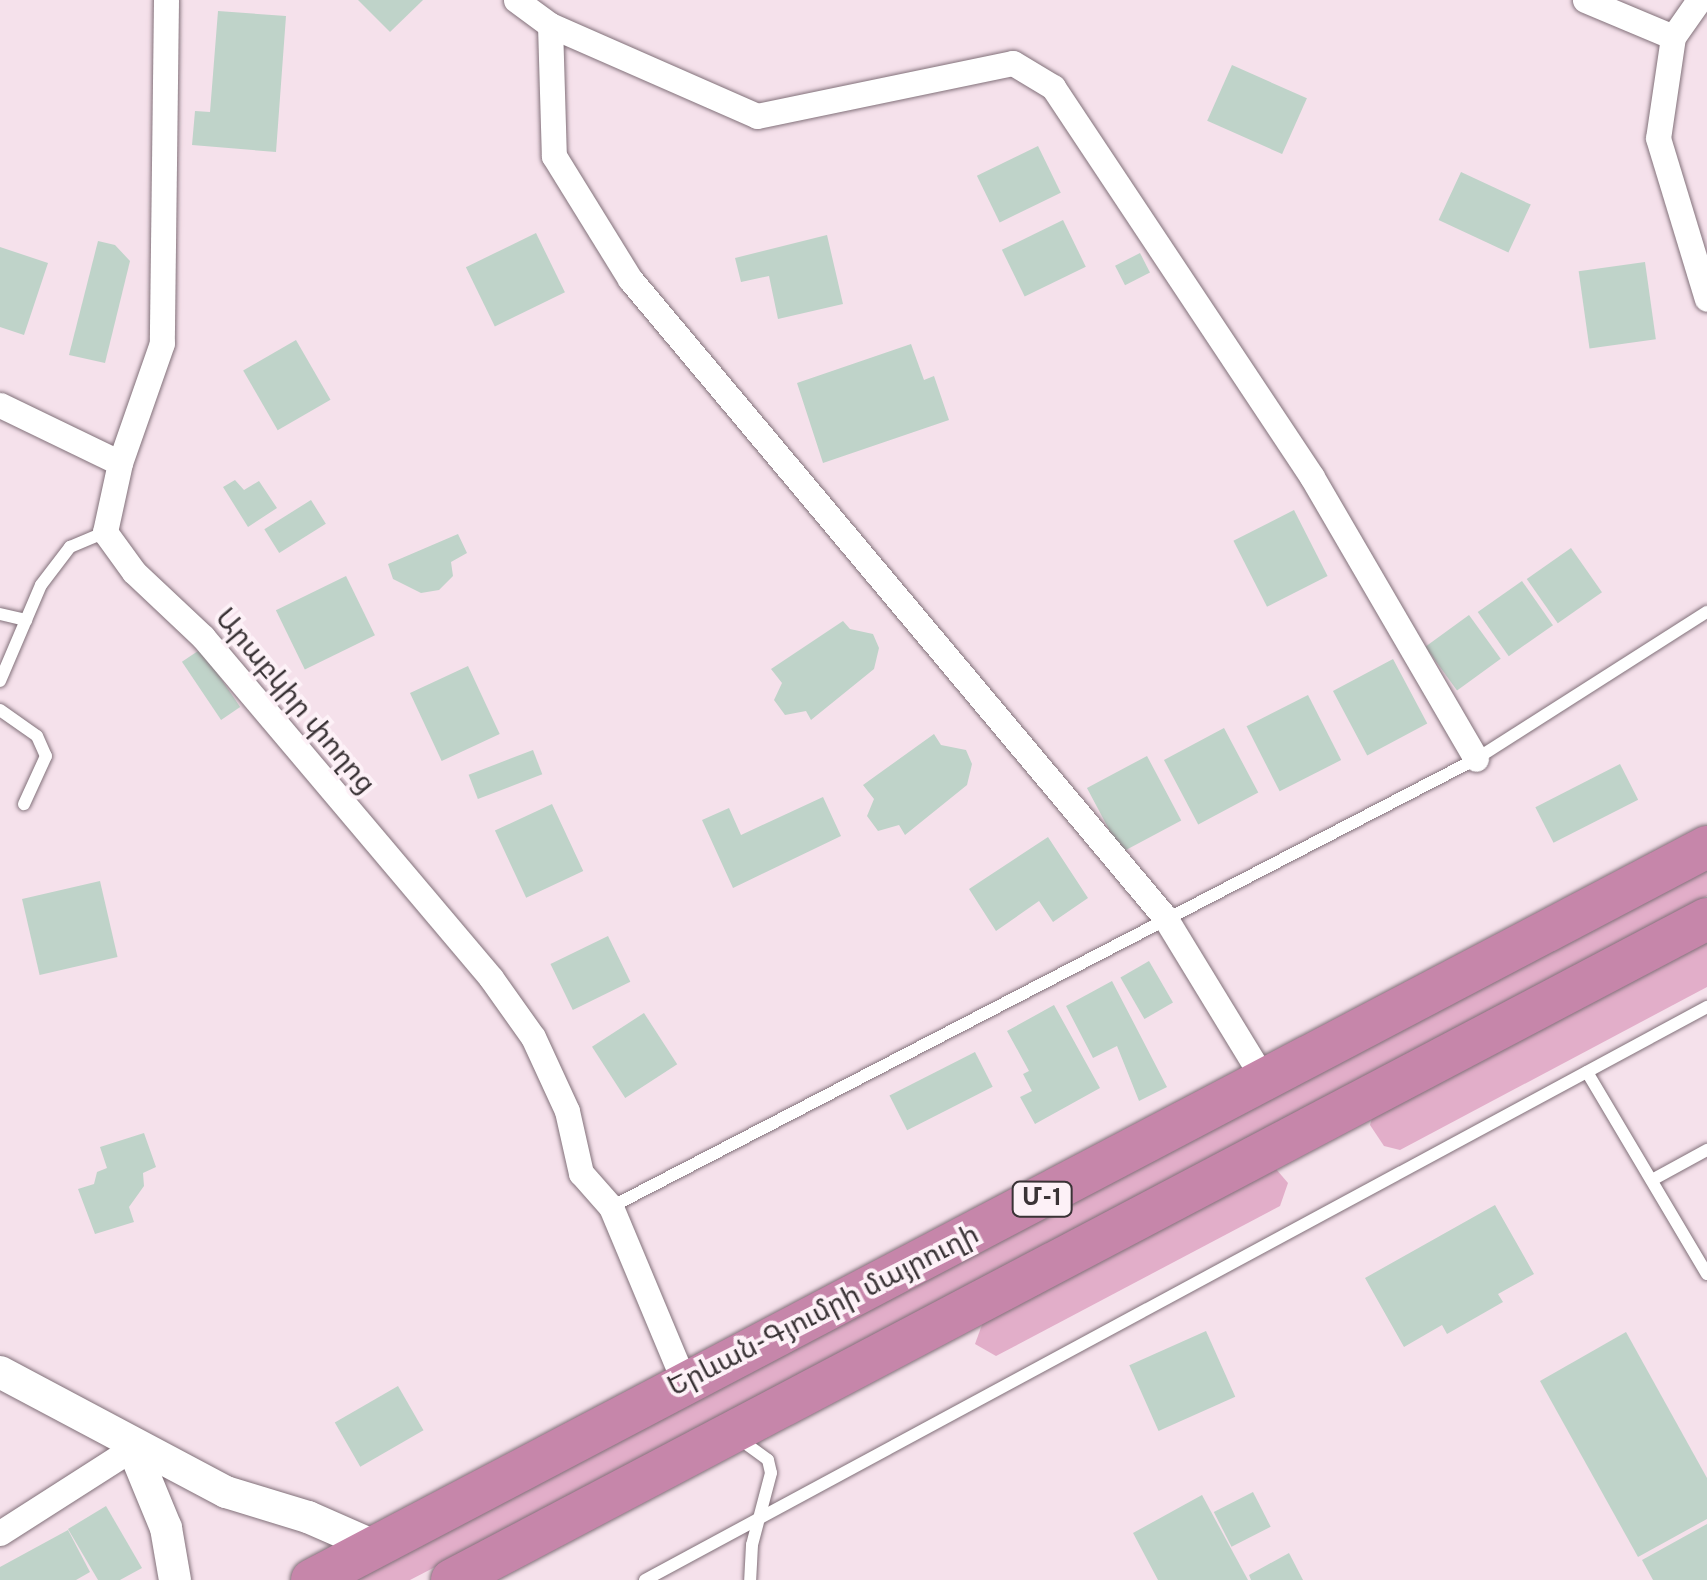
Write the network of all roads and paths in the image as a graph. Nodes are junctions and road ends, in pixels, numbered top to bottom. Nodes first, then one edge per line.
1 (166, 0) edge
2 (516, 0) edge
3 (1586, 0) edge
4 (1699, 0) edge
5 (550, 25) junction
6 (1673, 37) junction
7 (1707, 299) edge
8 (0, 405) edge
9 (120, 463) junction
10 (105, 532) junction
11 (1707, 612) edge
12 (0, 614) edge
13 (26, 620) junction
14 (0, 681) edge
15 (0, 710) edge
16 (1476, 759) junction
17 (24, 804) dead end
18 (1707, 847) edge
19 (1164, 916) junction
20 (1707, 919) edge
21 (1707, 1007) edge
22 (1587, 1072) junction
23 (1264, 1080) junction
24 (1707, 1150) edge
25 (1652, 1180) junction
26 (611, 1208) junction
27 (1707, 1274) edge
28 (0, 1372) edge
29 (685, 1384) junction
30 (732, 1434) junction
31 (134, 1448) junction
32 (760, 1522) junction
33 (0, 1533) edge
34 (374, 1546) junction
35 (468, 1577) edge
36 (176, 1580) edge
37 (312, 1580) edge
38 (645, 1580) edge
39 (750, 1580) edge

1 - 9 street
2 - 5 street
3 - 6 street
4 - 6 street
5 - 16 street
5 - 19 street
6 - 7 street
8 - 9 street
9 - 10 street
10 - 13 lane
10 - 26 street, Արաբկիր փողոց
11 - 16 lane
12 - 13 lane
13 - 14 lane
15 - 17 lane
16 - 19 lane
18 - 23 highway, Երևան-Գյումրի մայրուղի / Մ-1
19 - 23 street
19 - 26 lane
20 - 30 highway, Մ-1
21 - 22 lane
22 - 25 lane
22 - 32 lane
23 - 29 highway, Երևան-Գյումրի մայրուղի / Մ-1
24 - 25 lane
25 - 27 lane
26 - 29 street, Արաբկիր փողոց
28 - 31 street
29 - 34 highway, Երևան-Գյումրի մայրուղի / Մ-1
30 - 32 lane
30 - 35 highway, Մ-1
31 - 33 street
31 - 34 street
31 - 36 street
32 - 38 lane
32 - 39 lane
34 - 37 highway, Երևան-Գյումրի մայրուղի / Մ-1

